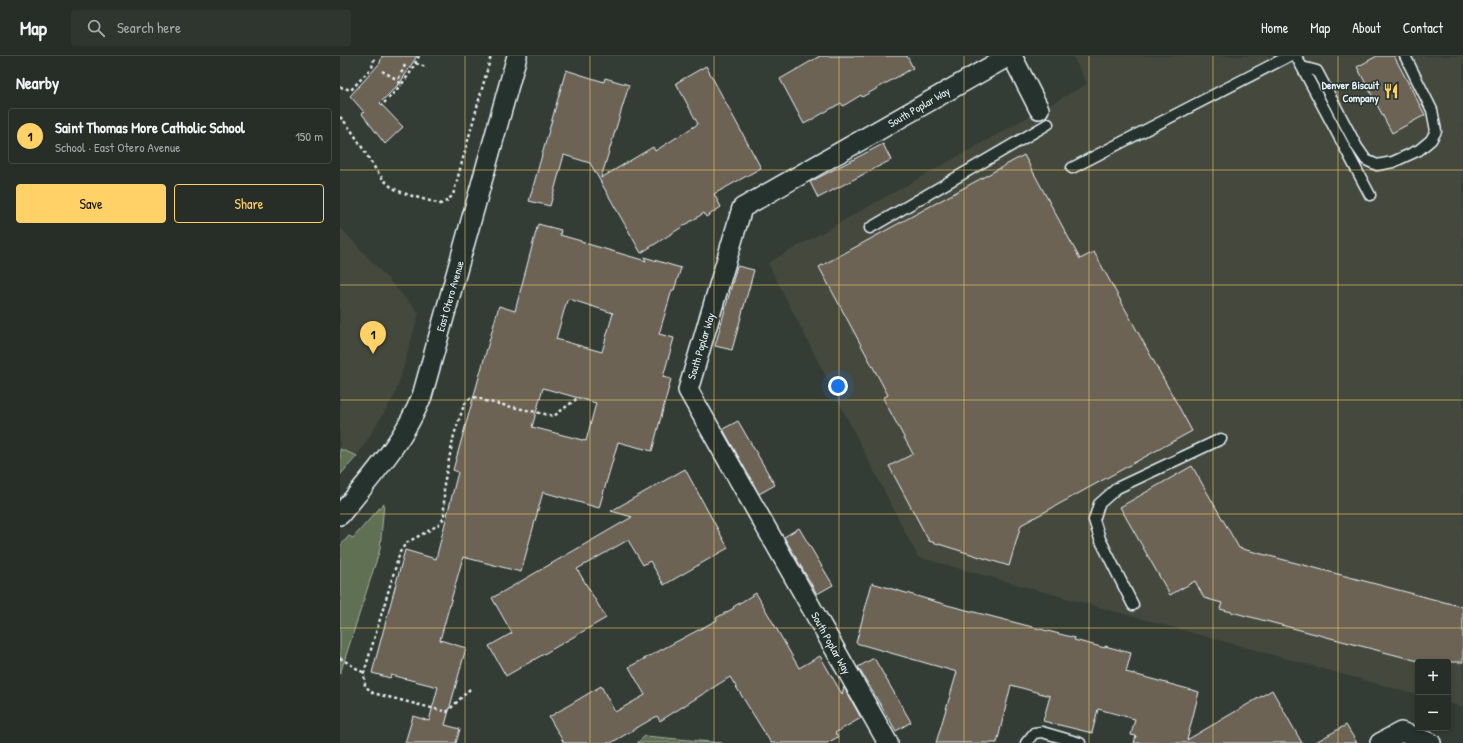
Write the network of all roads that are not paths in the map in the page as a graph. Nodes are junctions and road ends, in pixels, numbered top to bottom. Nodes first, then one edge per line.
1 (517, 56) edge
2 (1008, 56) edge
3 (1012, 56) edge
4 (1289, 56) edge
5 (1296, 56) edge
6 (1405, 56) edge
7 (1302, 67) junction
8 (1044, 116) joint
9 (1072, 168) dead end
10 (1370, 196) dead end
11 (870, 228) dead end
12 (1221, 439) dead end
13 (340, 515) edge
14 (1133, 605) dead end
15 (888, 743) edge
16 (1026, 743) edge
17 (1080, 743) edge
18 (1380, 743) edge
19 (1431, 743) edge

1 - 13 street, East Otero Avenue
2 - 15 street, South Poplar Way
3 - 8 street
4 - 9 lane
5 - 7 lane
6 - 7 lane
7 - 10 lane
8 - 11 lane
12 - 14 lane
16 - 17 lane
18 - 19 street

